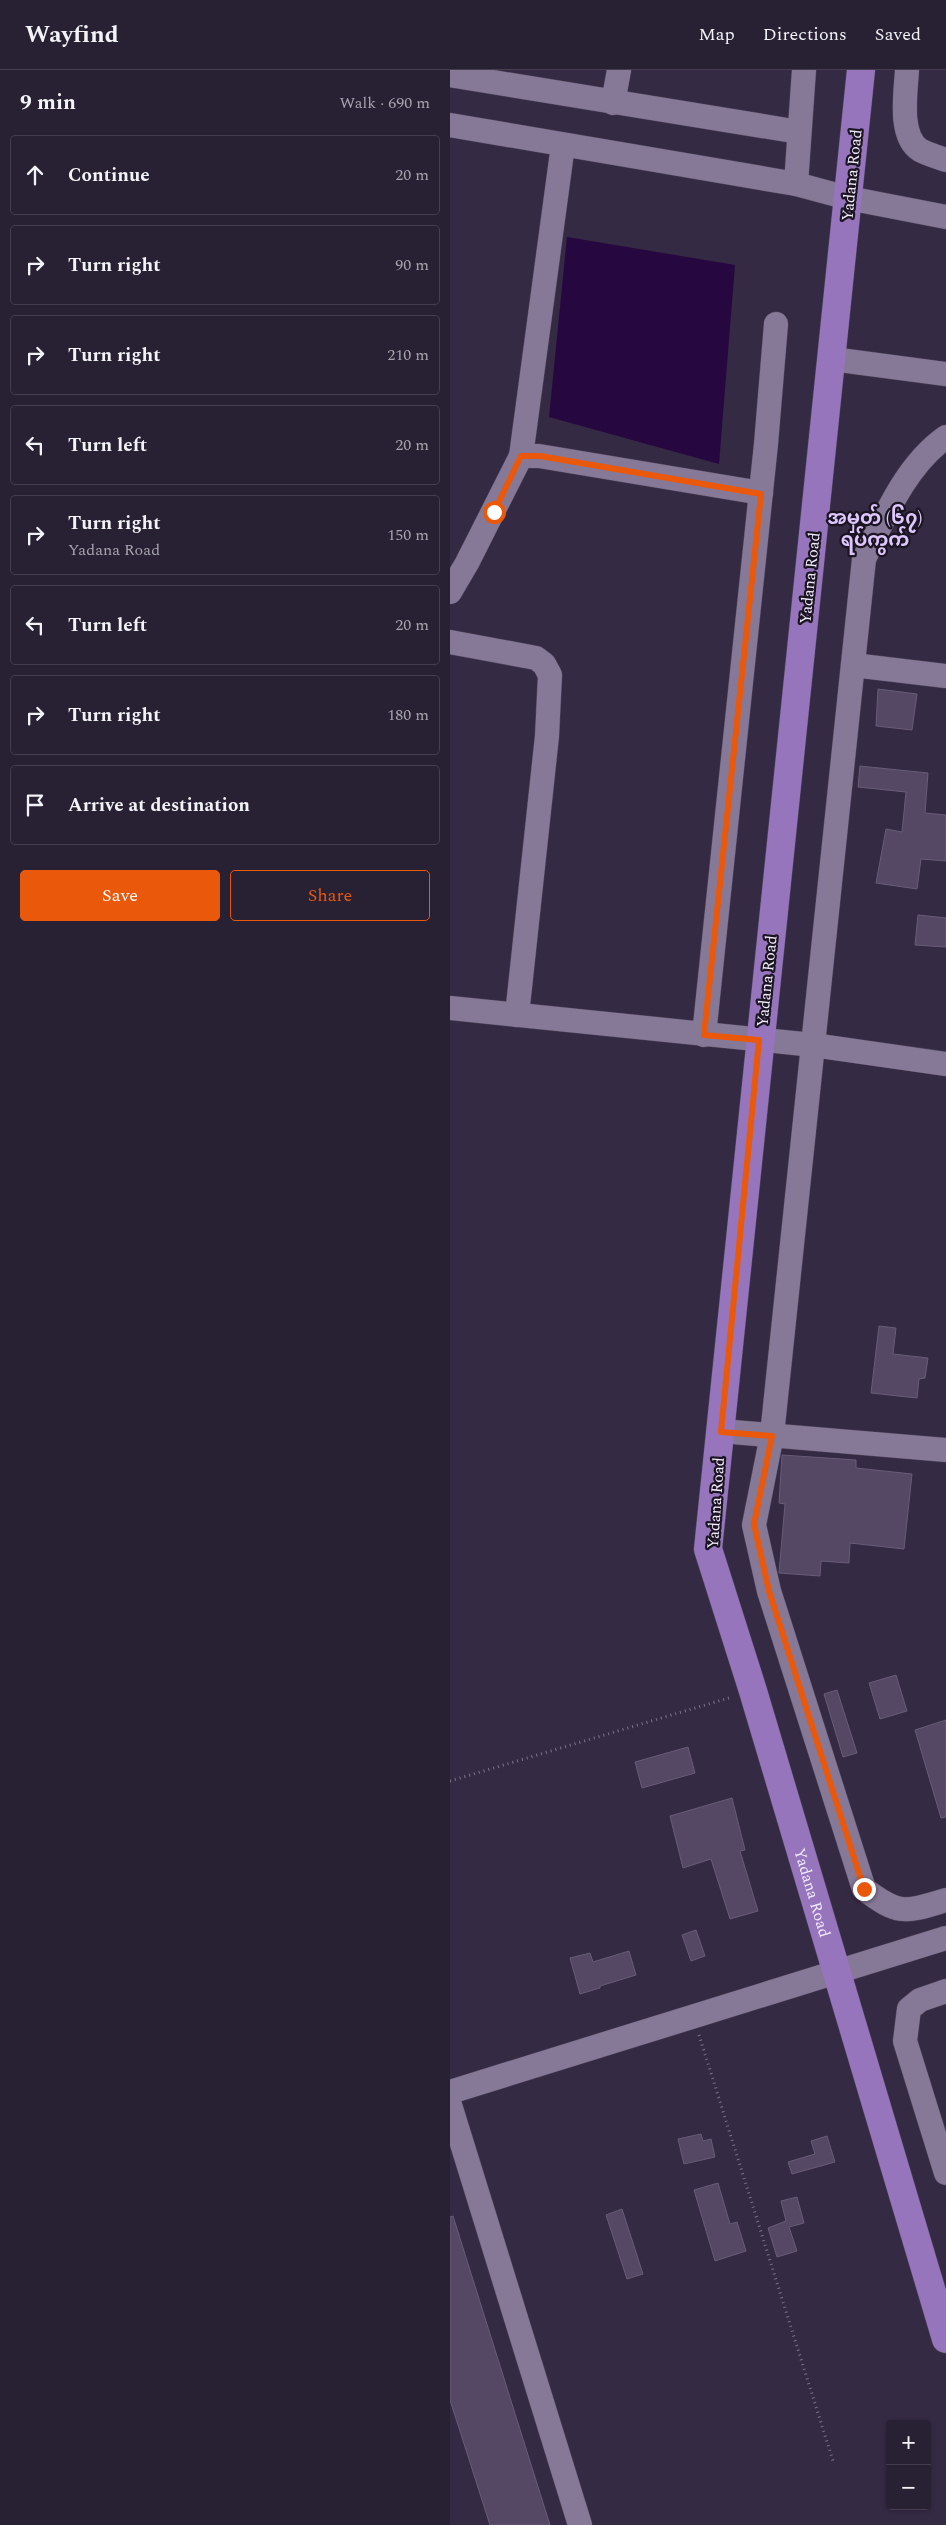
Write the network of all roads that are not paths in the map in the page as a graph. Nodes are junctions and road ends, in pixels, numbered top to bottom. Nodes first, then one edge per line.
1 (619, 70) edge
2 (804, 70) edge
3 (861, 70) edge
4 (907, 70) edge
5 (450, 75) edge
6 (613, 103) junction
7 (450, 125) edge
8 (799, 132) junction
9 (563, 145) junction
10 (946, 160) edge
11 (796, 184) junction
12 (848, 198) junction
13 (946, 217) edge
14 (776, 324) dead end
15 (832, 359) junction
16 (946, 374) edge
17 (946, 437) edge
18 (521, 456) junction
19 (761, 494) junction
20 (450, 592) edge
21 (450, 642) edge
22 (853, 665) junction
23 (946, 676) edge
24 (450, 1008) edge
25 (517, 1015) junction
26 (704, 1035) junction
27 (759, 1040) junction
28 (813, 1045) junction
29 (946, 1064) edge
30 (721, 1432) junction
31 (772, 1436) junction
32 (946, 1450) edge
33 (946, 1900) edge
34 (946, 1938) edge
35 (837, 1971) junction
36 (946, 1992) edge
37 (450, 2092) edge
38 (450, 2104) edge
39 (946, 2173) edge
40 (946, 2339) edge
41 (580, 2525) edge

1 - 6 street
2 - 8 street
3 - 12 main road, Yadana Road
4 - 10 street
5 - 6 street
6 - 8 street
7 - 9 street
8 - 11 street
9 - 11 street
9 - 18 street
11 - 12 street
12 - 13 street
12 - 15 main road, Yadana Road
14 - 19 street
15 - 16 street
15 - 27 main road, Yadana Road
17 - 22 street
18 - 19 street
18 - 20 street
19 - 26 street
21 - 25 street
22 - 23 street
22 - 28 street
24 - 25 street
25 - 26 street
26 - 27 street
27 - 28 street
27 - 30 main road, Yadana Road
28 - 29 street
28 - 31 street
30 - 31 street
30 - 35 main road, Yadana Road
31 - 32 street
31 - 33 street
34 - 35 street
35 - 37 street
35 - 40 main road, Yadana Road
36 - 39 street
38 - 41 street

